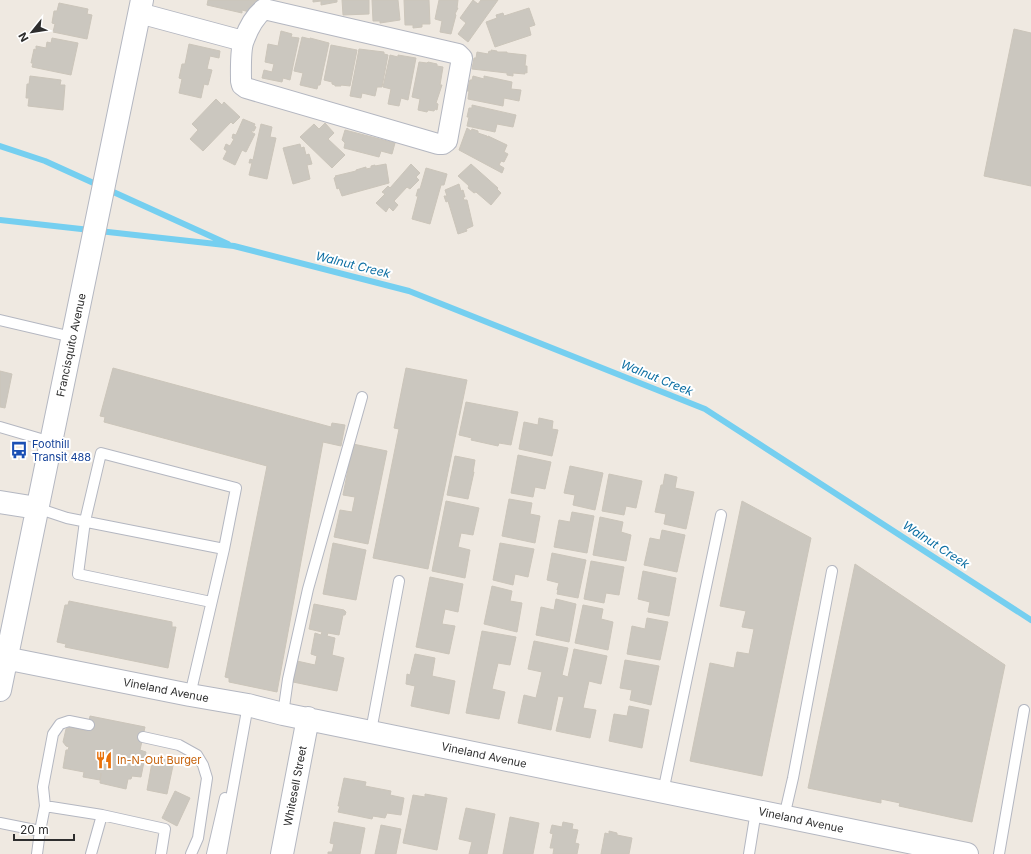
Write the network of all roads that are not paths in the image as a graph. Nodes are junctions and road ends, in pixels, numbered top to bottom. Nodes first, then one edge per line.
1 (141, 7) edge
2 (243, 41) junction
3 (0, 320) edge
4 (72, 337) junction
5 (362, 397) dead end
6 (0, 427) edge
7 (51, 442) junction
8 (0, 502) edge
9 (37, 508) junction
10 (721, 515) dead end
11 (85, 521) junction
12 (224, 549) junction
13 (832, 570) dead end
14 (399, 581) dead end
15 (211, 602) junction
16 (3, 657) edge
17 (0, 690) edge
18 (190, 695) junction
19 (248, 705) junction
20 (1024, 710) dead end
21 (283, 714) junction
22 (308, 718) junction
23 (88, 725) dead end
24 (371, 731) junction
25 (143, 737) dead end
26 (233, 789) junction
27 (663, 792) junction
28 (45, 806) junction
29 (756, 811) junction
30 (102, 815) junction
31 (784, 816) junction
32 (0, 823) edge
33 (40, 831) junction
34 (936, 851) edge
35 (37, 854) edge
36 (92, 854) edge
37 (161, 854) edge
38 (191, 854) edge
39 (212, 854) edge
40 (221, 854) edge
41 (282, 854) edge
42 (749, 854) edge
43 (967, 854) edge
44 (999, 854) edge

1 - 2 street
1 - 4 street, Francisquito Avenue
2 - 2 street
3 - 4 lane
4 - 7 street, Francisquito Avenue
5 - 21 lane
6 - 7 lane
7 - 9 street, Francisquito Avenue
8 - 9 street
9 - 11 lane
9 - 16 street, Francisquito Avenue
10 - 27 lane
11 - 12 lane
11 - 12 lane
11 - 15 lane
12 - 15 lane
13 - 31 lane
14 - 24 lane
15 - 18 lane
16 - 17 street, Francisquito Avenue
16 - 18 street, Vineland Avenue
18 - 19 street, Vineland Avenue
19 - 21 street, Vineland Avenue
19 - 26 lane
20 - 44 lane
21 - 22 street, Vineland Avenue
22 - 24 street, Vineland Avenue
22 - 41 street, Whitesell Street
23 - 28 lane
24 - 27 street, Vineland Avenue
25 - 38 lane
26 - 39 lane
26 - 40 lane
27 - 29 street, Vineland Avenue
28 - 30 lane
28 - 33 lane
29 - 31 street, Vineland Avenue
29 - 42 lane
30 - 36 lane
30 - 37 lane
31 - 34 street, Vineland Avenue
32 - 33 lane
33 - 35 lane
34 - 43 street, Vineland Avenue

